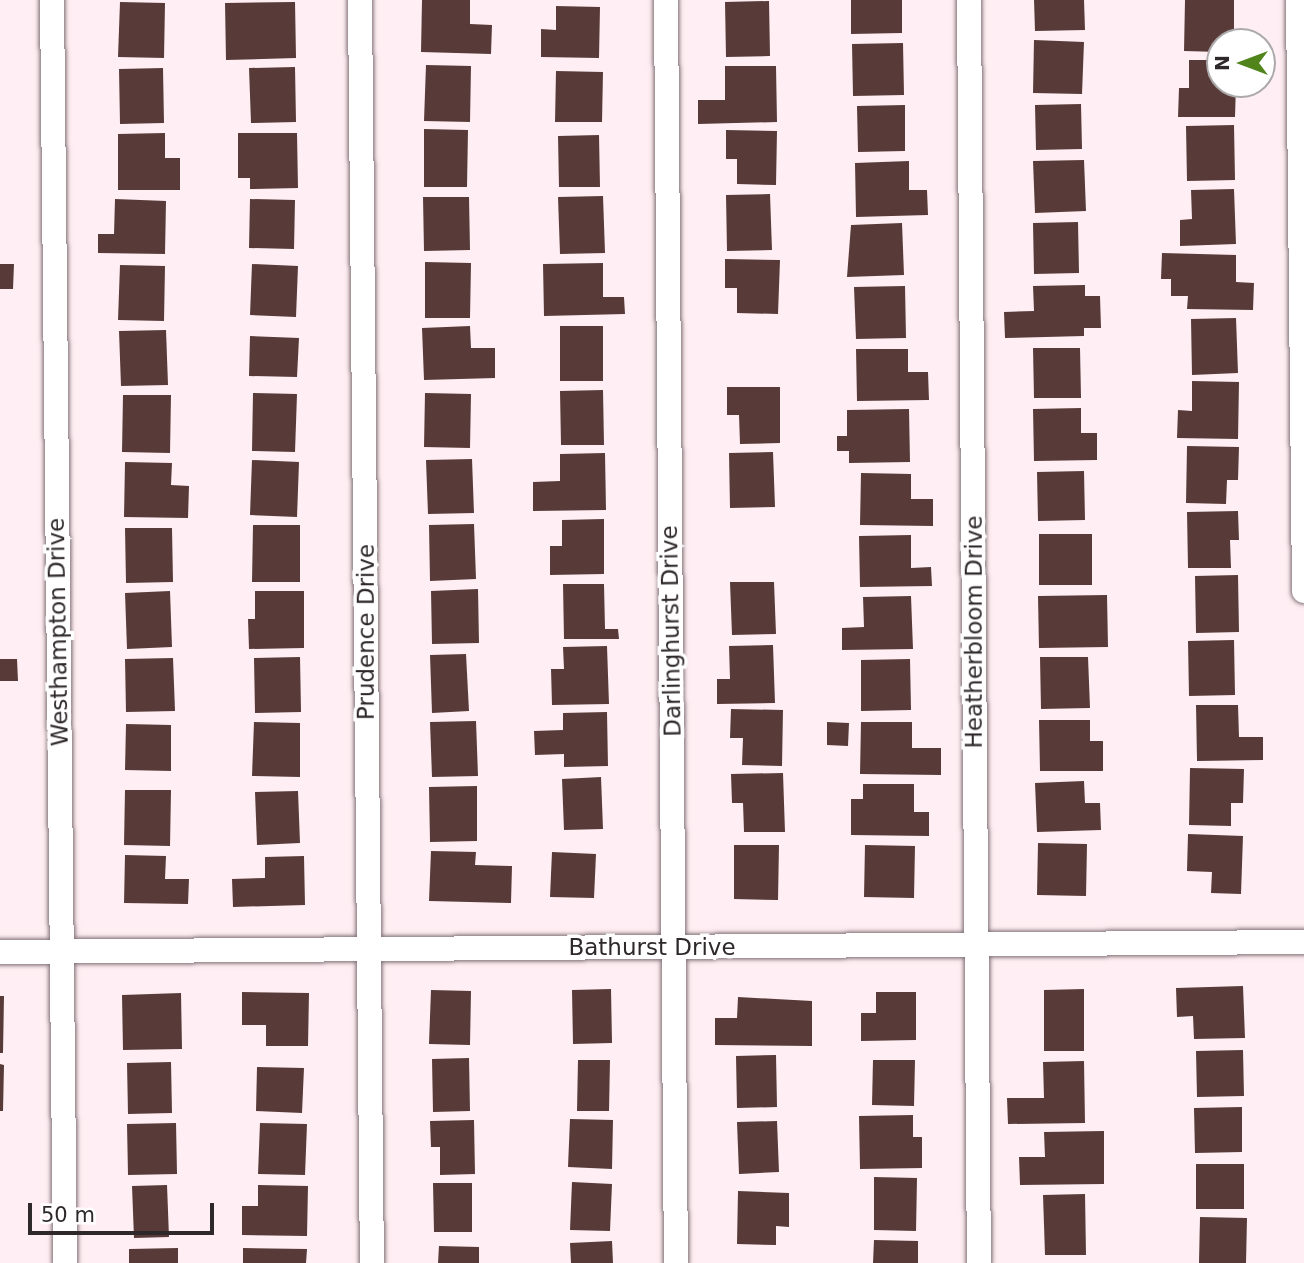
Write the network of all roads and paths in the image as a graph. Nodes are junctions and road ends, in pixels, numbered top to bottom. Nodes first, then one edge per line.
1 (52, 0) edge
2 (360, 0) edge
3 (666, 0) edge
4 (969, 0) edge
5 (1298, 0) edge
6 (1304, 592) edge
7 (1304, 942) edge
8 (977, 944) junction
9 (674, 947) junction
10 (369, 949) junction
11 (61, 951) junction
12 (0, 952) edge
13 (65, 1263) edge
14 (372, 1263) edge
15 (676, 1263) edge
16 (979, 1263) edge

1 - 11 street, Westhampton Drive
2 - 10 street, Prudence Drive
3 - 9 street, Darlinghurst Drive
4 - 8 street, Heatherbloom Drive
5 - 6 street
7 - 8 street, Bathurst Drive
8 - 9 street, Bathurst Drive
8 - 16 street, Heatherbloom Drive
9 - 10 street, Bathurst Drive
9 - 15 street, Darlinghurst Drive
10 - 11 street, Bathurst Drive
10 - 14 street, Prudence Drive
11 - 12 street, Bathurst Drive
11 - 13 street, Westhampton Drive

